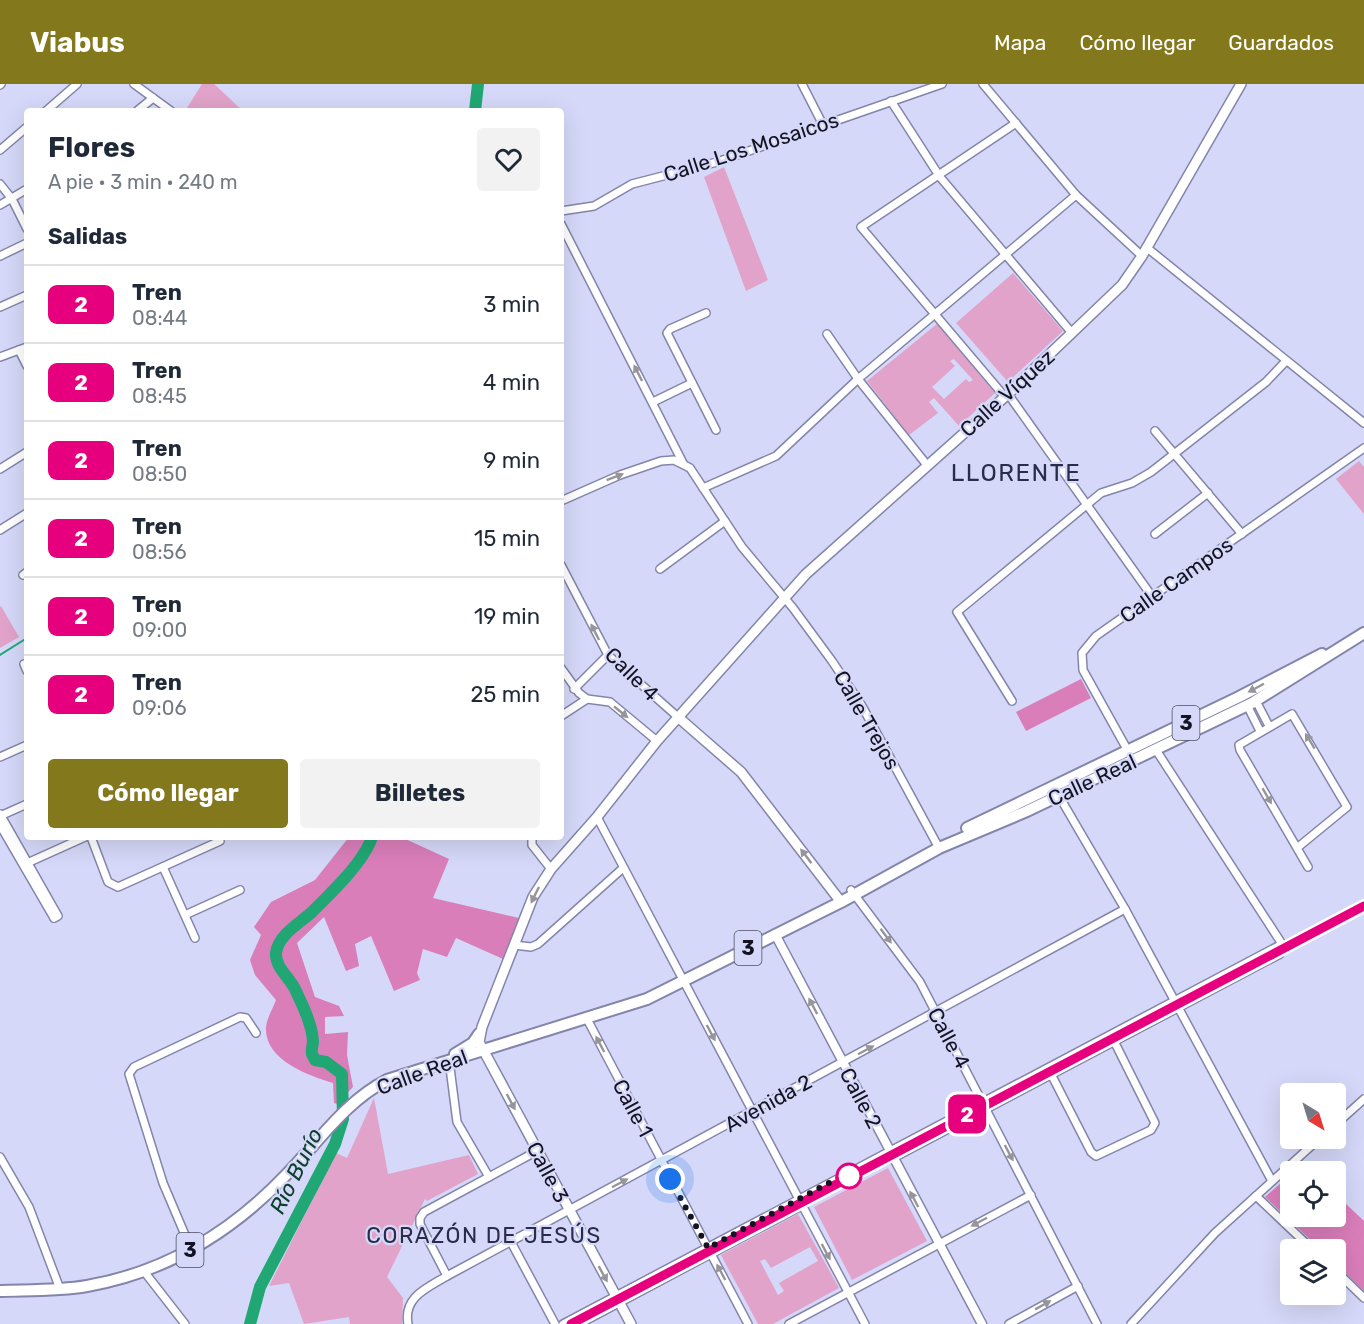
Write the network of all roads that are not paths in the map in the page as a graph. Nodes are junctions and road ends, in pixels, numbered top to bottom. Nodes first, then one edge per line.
1 (77, 84) edge
2 (134, 84) edge
3 (802, 84) edge
4 (942, 84) edge
5 (983, 84) edge
6 (1241, 84) edge
7 (153, 98) junction
8 (891, 101) junction
9 (49, 108) edge
10 (141, 108) edge
11 (167, 108) edge
12 (822, 123) junction
13 (1017, 123) junction
14 (24, 130) edge
15 (0, 150) edge
16 (940, 177) junction
17 (0, 184) edge
18 (24, 191) edge
19 (1076, 195) junction
20 (12, 199) junction
21 (0, 205) edge
22 (564, 211) edge
23 (24, 223) edge
24 (564, 230) edge
25 (24, 244) edge
26 (1005, 252) junction
27 (1144, 252) junction
28 (0, 256) edge
29 (24, 296) edge
30 (0, 307) edge
31 (706, 313) dead end
32 (936, 314) junction
33 (1072, 333) junction
34 (827, 334) dead end
35 (24, 348) edge
36 (19, 350) junction
37 (0, 357) edge
38 (24, 360) edge
39 (1286, 361) junction
40 (858, 379) junction
41 (692, 383) junction
42 (1007, 396) junction
43 (653, 402) junction
44 (1364, 423) edge
45 (716, 430) dead end
46 (1155, 431) dead end
47 (1364, 448) edge
48 (1176, 453) junction
49 (24, 454) edge
50 (1357, 455) junction
51 (683, 463) junction
52 (1364, 463) edge
53 (927, 465) junction
54 (0, 469) edge
55 (704, 488) junction
56 (1208, 493) junction
57 (564, 500) edge
58 (1086, 506) junction
59 (24, 515) edge
60 (725, 521) junction
61 (0, 530) edge
62 (1155, 534) dead end
63 (1242, 534) junction
64 (660, 569) dead end
65 (564, 572) edge
66 (1151, 595) junction
67 (785, 598) junction
68 (1364, 633) edge
69 (608, 655) junction
70 (564, 673) edge
71 (574, 689) junction
72 (587, 699) junction
73 (1012, 701) dead end
74 (1251, 703) junction
75 (564, 714) edge
76 (679, 718) junction
77 (1188, 722) junction
78 (1269, 726) junction
79 (1260, 731) junction
80 (657, 741) junction
81 (24, 746) edge
82 (1156, 750) junction
83 (1128, 751) junction
84 (0, 757) edge
85 (1078, 776) junction
86 (1096, 777) junction
87 (1059, 796) junction
88 (24, 805) edge
89 (1016, 805) junction
90 (0, 815) edge
91 (597, 817) junction
92 (0, 825) edge
93 (78, 840) edge
94 (92, 840) edge
95 (532, 840) edge
96 (220, 841) dead end
97 (938, 845) junction
98 (1297, 848) junction
99 (26, 864) junction
100 (163, 867) junction
101 (1308, 867) dead end
102 (550, 868) junction
103 (622, 869) junction
104 (240, 890) dead end
105 (853, 892) junction
106 (840, 900) junction
107 (1125, 909) junction
108 (185, 915) junction
109 (775, 934) junction
110 (195, 938) dead end
111 (1282, 944) junction
112 (514, 945) junction
113 (684, 982) junction
114 (1177, 1004) junction
115 (936, 1013) junction
116 (587, 1019) junction
117 (256, 1033) dead end
118 (479, 1034) junction
119 (1112, 1038) junction
120 (483, 1050) junction
121 (448, 1060) junction
122 (843, 1062) junction
123 (1050, 1071) junction
124 (1363, 1102) edge
125 (984, 1105) junction
126 (752, 1112) junction
127 (1346, 1116) edge
128 (1308, 1149) edge
129 (537, 1151) junction
130 (891, 1155) junction
131 (0, 1157) edge
132 (661, 1161) junction
133 (489, 1177) junction
134 (1272, 1181) junction
135 (1031, 1195) junction
136 (1256, 1196) junction
137 (800, 1203) junction
138 (569, 1210) junction
139 (1301, 1239) edge
140 (511, 1242) junction
141 (939, 1244) junction
142 (191, 1249) junction
143 (709, 1251) junction
144 (143, 1270) junction
145 (447, 1276) junction
146 (1346, 1281) edge
147 (1078, 1286) junction
148 (60, 1289) junction
149 (0, 1291) edge
150 (847, 1292) junction
151 (1364, 1298) edge
152 (618, 1300) junction
153 (185, 1324) edge
154 (408, 1324) edge
155 (555, 1324) edge
156 (563, 1324) edge
157 (579, 1324) edge
158 (631, 1324) edge
159 (748, 1324) edge
160 (789, 1324) edge
161 (865, 1324) edge
162 (982, 1324) edge
163 (1009, 1324) edge
164 (1097, 1324) edge
165 (1131, 1324) edge

1 - 9 street
2 - 7 street
3 - 12 street
4 - 8 street, Calle Los Mosaicos
5 - 13 street
6 - 27 main road, Calle Víquez
7 - 10 street
7 - 11 street
8 - 12 street, Calle Los Mosaicos
8 - 16 street
12 - 22 street, Calle Los Mosaicos
13 - 16 street
13 - 19 street
14 - 15 street
16 - 26 street
16 - 32 street
17 - 20 street
18 - 20 street
19 - 26 street
19 - 27 street
20 - 21 street
20 - 23 street
43 -> 24 street, Calle Trejos
25 - 28 street
26 - 32 street
26 - 33 street
27 - 33 main road, Calle Víquez
27 - 39 street
29 - 30 street
31 - 41 street
32 - 40 street
32 - 42 street
33 - 42 main road, Calle Víquez
34 - 40 street
35 - 36 street
36 - 37 street
36 - 38 street
39 - 44 street
39 - 48 street
40 - 53 street
40 - 55 street
41 - 43 street
41 - 45 street
42 - 53 main road, Calle Víquez
42 - 58 street
43 - 51 street, Calle Trejos
46 - 48 street
47 - 50 street, Calle Campos
48 - 56 street
48 - 58 street
49 - 54 street
50 - 52 street
50 - 63 street, Calle Campos
51 - 55 street, Calle Trejos
57 -> 51 street
53 - 67 main road, Calle Víquez
55 - 60 street, Calle Trejos
56 - 62 street
56 - 63 street
58 - 66 street
58 - 73 street
59 - 61 street
60 - 64 street
60 - 67 street, Calle Trejos
63 - 66 street, Calle Campos
69 -> 65 street, Calle 4
66 - 83 street, Calle Campos
67 - 76 main road, Calle Víquez
67 - 97 street, Calle Trejos
68 - 74 main road, Calle Real / 3
68 -> 77 main road, Calle Real / 3
69 - 71 street
69 - 76 street, Calle 4
70 - 71 street
71 - 72 street
72 - 75 street
72 -> 80 street
74 - 78 street
74 - 79 street
74 - 82 main road, Calle Real / 3
76 - 80 main road, Calle Víquez
106 -> 76 main road, Calle 4
77 - 82 main road
77 - 83 main road, Calle Real / 3
78 - 79 street
98 -> 78 street
79 -> 98 street
80 - 91 main road, Calle Víquez
81 - 84 street
82 - 83 main road
82 - 86 main road, Calle Real / 3
82 - 111 street
83 - 85 main road, Calle Real / 3
83 - 86 main road
85 - 87 main road
85 - 89 main road, Calle Real / 3
86 - 87 main road, Calle Real / 3
87 - 89 main road
87 - 97 main road, Calle Real / 3
87 - 107 street
88 - 90 street
89 - 97 main road, Calle Real / 3
90 - 99 street
91 - 102 main road, Calle Víquez
91 - 103 street
92 - 99 street
93 - 99 street
94 - 100 street
95 - 102 street
96 - 100 street
97 - 105 main road, Calle Real / 3
98 - 101 street
99 - 99 street
100 - 108 street
102 -> 112 main road, Calle Víquez
103 - 112 street
103 - 113 street
104 - 108 street
105 - 106 main road, Calle Real / 3
105 -> 115 street, Calle 4
106 - 109 main road, Calle Real / 3
107 - 114 street
107 - 115 street, Avenida 2
108 - 110 street
109 - 113 main road, Calle Real / 3
122 -> 109 street, Calle 2
111 - 114 street
111 - 114 street
112 - 118 main road, Calle Víquez
113 - 116 main road, Calle Real / 3
113 -> 126 street
114 - 119 street
114 - 134 street
122 -> 115 street, Avenida 2
115 - 125 street, Calle 4
116 - 120 main road, Calle Real / 3
132 -> 116 street, Calle 1
117 - 142 street
118 - 120 main road, Calle 3
118 - 121 main road
119 - 123 street
119 - 123 street
120 - 121 main road, Calle Real / 3
120 -> 129 main road, Calle 3
121 - 133 street
121 - 142 main road, Calle Real / 3
122 - 126 street, Avenida 2
122 - 130 street, Calle 2
123 - 125 street
124 - 127 street
125 - 130 street
125 -> 135 street, Calle 4
126 - 132 street, Avenida 2
126 - 137 street
128 - 134 street
129 - 133 street
129 - 138 main road, Calle 3
130 - 137 street
141 -> 130 street, Calle 2
131 - 148 street
138 -> 132 street, Avenida 2
132 - 143 street, Calle 1
133 - 145 street
134 - 136 street
135 -> 141 street
135 - 147 street, Calle 4
136 - 139 street
136 - 165 street
137 - 143 street
137 -> 150 street
138 - 140 street, Avenida 2
138 -> 152 main road, Calle 3
140 - 145 street, Avenida 2
140 - 155 street
141 - 150 street
141 - 162 street, Calle 2
142 - 144 main road, Calle Real / 3
143 - 152 street
159 -> 143 street, Calle 1
144 - 148 main road, Calle Real / 3
144 - 153 street
145 - 154 street, Avenida 2
146 - 151 street
163 -> 147 street
147 - 164 street, Calle 4
148 - 149 main road, Calle Real / 3
150 - 160 street
150 - 161 street
152 - 156 street
152 - 157 street
152 - 158 main road, Calle 3

